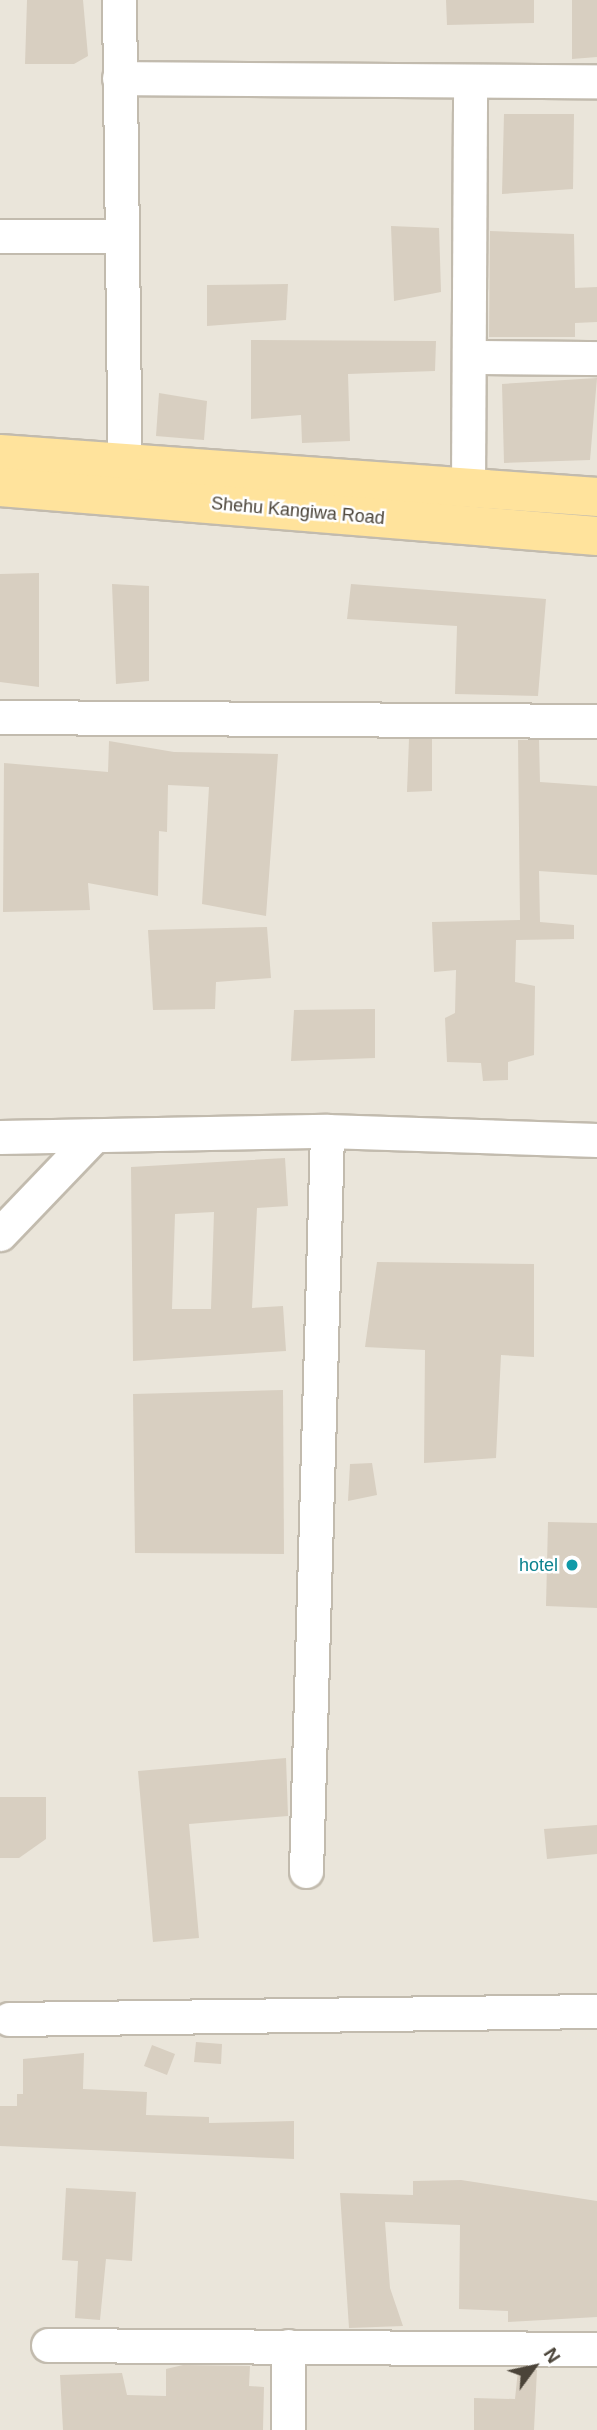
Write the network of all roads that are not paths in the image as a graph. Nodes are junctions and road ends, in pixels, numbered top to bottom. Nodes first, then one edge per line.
1 (118, 0) edge
2 (119, 78) junction
3 (470, 80) junction
4 (597, 81) edge
5 (0, 236) edge
6 (121, 236) junction
7 (470, 357) junction
8 (597, 358) edge
9 (0, 454) edge
10 (125, 466) junction
11 (0, 487) edge
12 (468, 487) junction
13 (597, 498) edge
14 (597, 536) edge
15 (0, 717) edge
16 (597, 721) edge
17 (327, 1131) junction
18 (94, 1136) junction
19 (0, 1137) edge
20 (597, 1140) edge
21 (0, 1234) edge
22 (306, 1871) dead end
23 (597, 2011) edge
24 (9, 2020) dead end
25 (48, 2345) dead end
26 (288, 2346) junction
27 (597, 2349) edge
28 (288, 2430) edge

1 - 2 street
2 - 3 street
2 - 6 street
3 - 4 street
3 - 7 street
5 - 6 street
6 - 10 street
7 - 8 street
7 - 12 street
9 - 10 main road, Shehu Kangiwa Road
10 - 12 main road, Shehu Kangiwa Road
11 - 14 main road, Shehu Kangiwa Road
12 - 13 main road, Shehu Kangiwa Road
15 - 16 street
17 - 18 street
17 - 20 street
17 - 22 street
18 - 19 street
18 - 21 street
23 - 24 street
25 - 26 street
26 - 27 street
26 - 28 street

